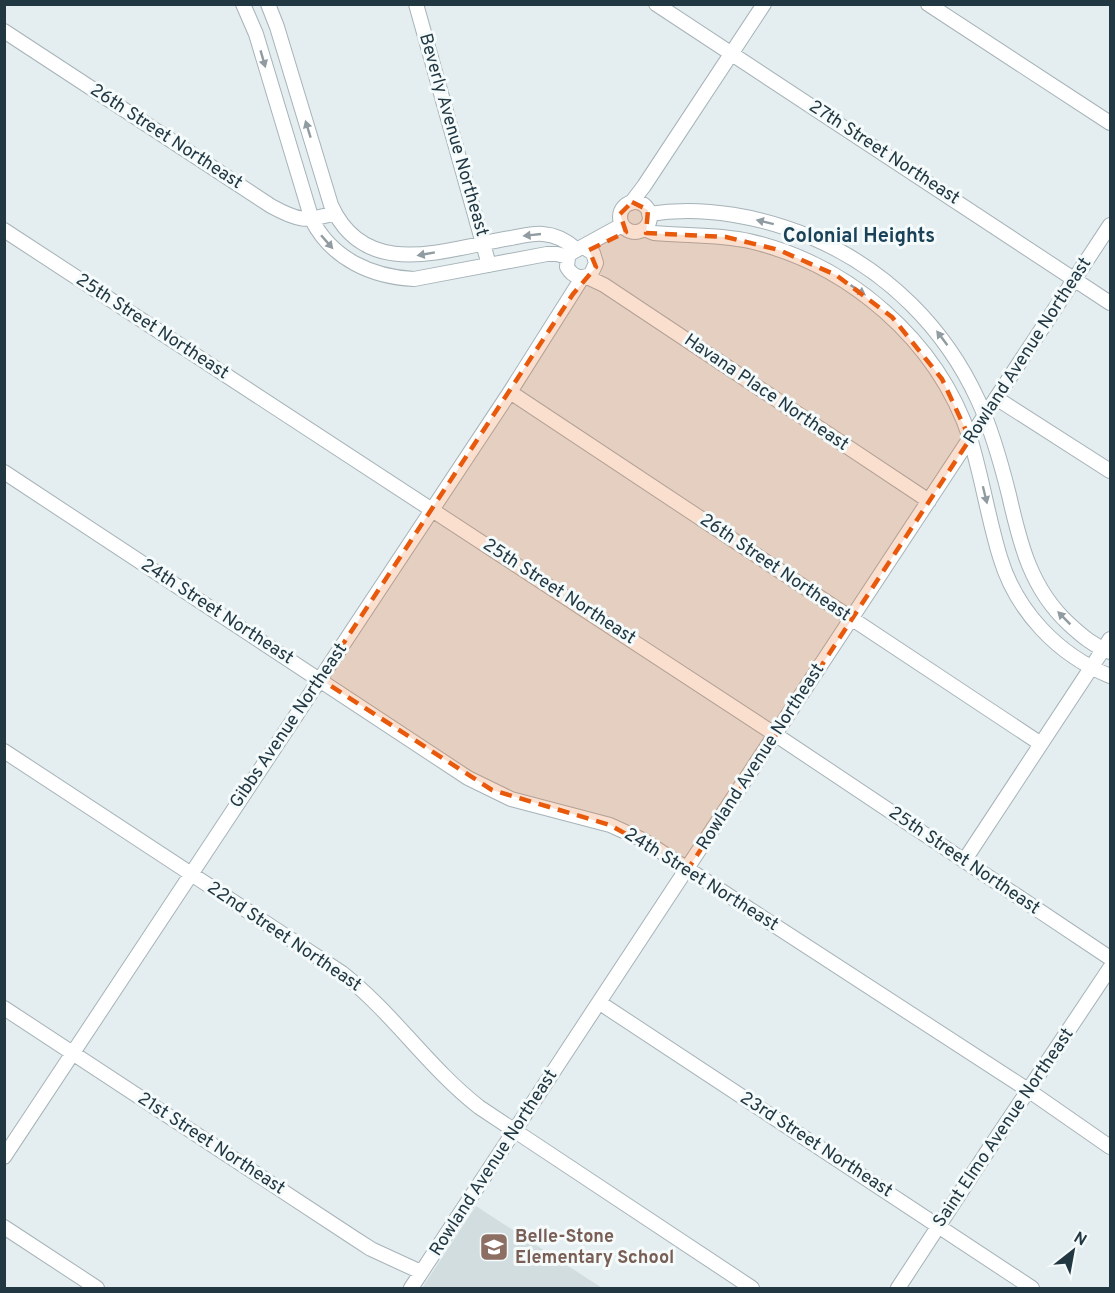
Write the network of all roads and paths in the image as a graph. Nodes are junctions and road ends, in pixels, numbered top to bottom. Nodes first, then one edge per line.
1 (243, 4) edge
2 (268, 4) edge
3 (416, 4) edge
4 (656, 4) edge
5 (764, 4) edge
6 (928, 4) edge
7 (277, 27) junction
8 (4, 31) edge
9 (256, 34) junction
10 (731, 53) junction
11 (1110, 123) edge
12 (641, 208) junction
13 (334, 213) junction
14 (312, 220) junction
15 (1110, 225) edge
16 (625, 228) junction
17 (644, 229) junction
18 (4, 230) edge
19 (483, 243) junction
20 (578, 251) junction
21 (847, 255) junction
22 (489, 265) junction
23 (584, 275) junction
24 (836, 275) junction
25 (1074, 279) junction
26 (1110, 303) edge
27 (510, 392) junction
28 (996, 398) junction
29 (984, 416) junction
30 (970, 439) junction
31 (1110, 471) edge
32 (4, 472) edge
33 (929, 501) junction
34 (432, 510) junction
35 (851, 619) junction
36 (1108, 647) edge
37 (1092, 668) junction
38 (1110, 676) edge
39 (320, 680) junction
40 (776, 735) junction
41 (1041, 744) junction
42 (4, 751) edge
43 (964, 861) junction
44 (688, 869) junction
45 (191, 874) junction
46 (1110, 958) edge
47 (1110, 968) edge
48 (600, 1003) junction
49 (4, 1008) edge
50 (74, 1053) junction
51 (1028, 1090) junction
52 (514, 1131) junction
53 (1110, 1147) edge
54 (4, 1157) edge
55 (939, 1225) junction
56 (4, 1227) edge
57 (421, 1272) junction
58 (97, 1288) edge
59 (411, 1288) edge
60 (752, 1288) edge
61 (898, 1288) edge
62 (1032, 1288) edge

1 - 9 street
2 - 7 street
3 - 19 street, Beverly Avenue Northeast
4 - 10 street, 27th Street Northeast
5 - 10 street
6 - 11 street
7 - 9 street
13 -> 7 street
8 - 14 street, 26th Street Northeast
9 -> 14 street
10 - 12 street
10 - 25 street, 27th Street Northeast
12 - 16 street
12 - 17 street
21 -> 12 street
13 - 14 street
19 -> 13 street
14 -> 22 street
15 - 25 street, Rowland Avenue Northeast
16 - 17 street
16 - 20 street
17 - 24 street
18 - 34 street, 25th Street Northeast
20 -> 19 street
19 - 22 street, Beverly Avenue Northeast
20 - 22 street
20 - 23 street
20 - 23 street
21 - 24 street
29 -> 21 street
23 - 27 street, Gibbs Avenue Northeast
23 - 33 street, Havana Place Northeast
24 -> 30 street
25 - 26 street, 27th Street Northeast
25 - 28 street, Rowland Avenue Northeast
27 - 34 street, Gibbs Avenue Northeast
27 - 35 street, 26th Street Northeast
28 - 29 street, Rowland Avenue Northeast
28 - 31 street
29 - 30 street, Rowland Avenue Northeast
36 -> 29 street
30 - 33 street, Rowland Avenue Northeast
30 -> 37 street
32 - 39 street, 24th Street Northeast
33 - 35 street, Rowland Avenue Northeast
34 - 39 street, Gibbs Avenue Northeast
34 - 40 street, 25th Street Northeast
35 - 40 street, Rowland Avenue Northeast
35 - 41 street, 26th Street Northeast
36 - 37 street
37 - 38 street
37 - 41 street
39 - 44 street, 24th Street Northeast
39 - 45 street, Gibbs Avenue Northeast
40 - 43 street, 25th Street Northeast
40 - 44 street, Rowland Avenue Northeast
41 - 43 street
42 - 45 street, 22nd Street Northeast
43 - 46 street, 25th Street Northeast
44 - 48 street, Rowland Avenue Northeast
44 - 51 street, 24th Street Northeast
45 - 50 street, Gibbs Avenue Northeast
45 - 52 street, 22nd Street Northeast
47 - 51 street, Saint Elmo Avenue Northeast
48 - 52 street, Rowland Avenue Northeast
48 - 55 street, 23rd Street Northeast
49 - 50 street, 21st Street Northeast
50 - 54 street, Gibbs Avenue Northeast
50 - 57 street, 21st Street Northeast
51 - 53 street, 24th Street Northeast
51 - 55 street, Saint Elmo Avenue Northeast
52 - 57 street, Rowland Avenue Northeast
52 - 60 street, 22nd Street Northeast
55 - 61 street, Saint Elmo Avenue Northeast
55 - 62 street, 23rd Street Northeast
56 - 58 street
57 - 59 street, Rowland Avenue Northeast

